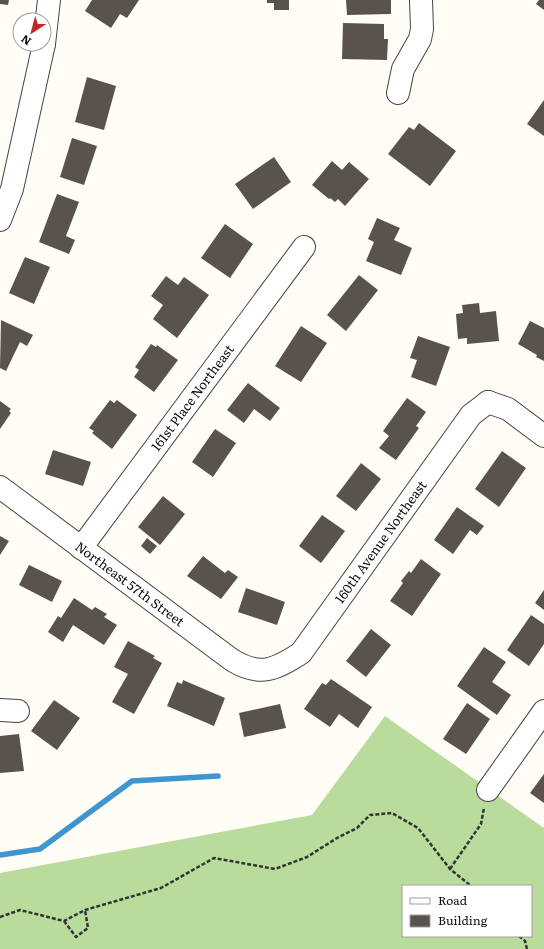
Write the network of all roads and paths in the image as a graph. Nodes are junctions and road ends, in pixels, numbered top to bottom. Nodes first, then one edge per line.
1 (49, 0) edge
2 (422, 0) edge
3 (48, 12) edge
4 (42, 52) edge
5 (398, 93) dead end
6 (0, 220) edge
7 (304, 247) dead end
8 (544, 436) edge
9 (0, 487) edge
10 (81, 548) junction
11 (265, 670) joint
12 (544, 711) edge
13 (488, 790) joint
14 (450, 869) junction
15 (470, 885) edge
16 (85, 910) junction
17 (0, 917) edge
18 (64, 921) junction
19 (520, 937) edge
20 (527, 949) edge

1 - 3 street
2 - 5 street
4 - 6 street
7 - 10 street, 161st Place Northeast
8 - 11 street, 160th Avenue Northeast
9 - 10 street, Northeast 57th Street
10 - 11 street, Northeast 57th Street
12 - 13 street
13 - 14 path
14 - 15 path
14 - 16 path
16 - 18 path
16 - 18 path
17 - 18 path
19 - 20 path

